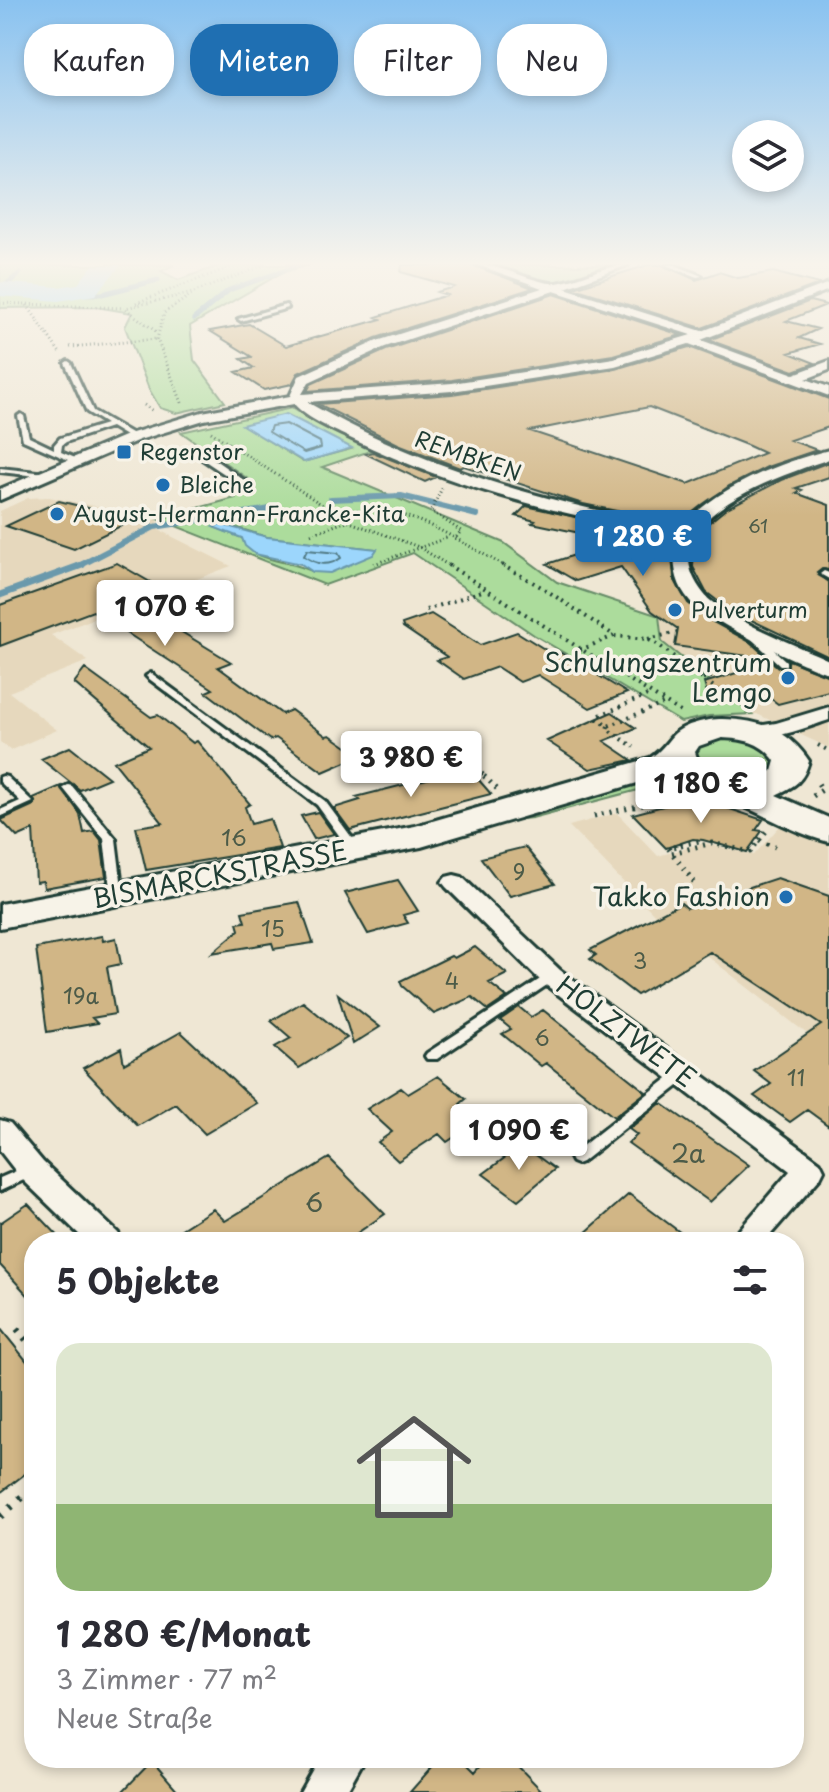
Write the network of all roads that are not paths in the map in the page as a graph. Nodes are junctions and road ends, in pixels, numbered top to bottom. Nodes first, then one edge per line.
1 (371, 349) edge
2 (662, 349) edge
3 (722, 349) edge
4 (68, 363) road end
5 (829, 365) edge
6 (793, 379) junction
7 (829, 392) edge
8 (298, 399) junction
9 (21, 416) dead end
10 (109, 425) junction
11 (134, 437) junction
12 (58, 450) junction
13 (829, 454) edge
14 (205, 457) dead end
15 (77, 462) junction
16 (2, 472) edge
17 (46, 475) junction
18 (244, 483) dead end
19 (0, 495) edge
20 (684, 533) junction
21 (746, 629) junction
22 (783, 663) dead end
23 (829, 667) edge
24 (151, 676) dead end
25 (829, 713) edge
26 (746, 720) junction
27 (829, 726) edge
28 (677, 756) junction
29 (798, 759) junction
30 (3, 779) dead end
31 (68, 788) dead end
32 (708, 790) junction
33 (829, 810) edge
34 (0, 814) edge
35 (829, 831) edge
36 (439, 832) junction
37 (355, 850) junction
38 (454, 882) dead end
39 (117, 896) junction
40 (0, 916) edge
41 (551, 976) junction
42 (432, 1056) dead end
43 (682, 1075) junction
44 (0, 1131) edge
45 (577, 1158) dead end
46 (32, 1170) junction
47 (0, 1185) edge
48 (97, 1232) edge
49 (754, 1232) edge
50 (337, 1768) edge
51 (321, 1792) edge

1 - 8 street
2 - 8 street
3 - 6 street
4 - 10 lane
5 - 6 street
6 - 7 street
8 - 11 street
8 - 20 street, REMBKEN
9 - 12 lane
10 - 11 lane
10 - 12 lane
11 - 15 street
12 - 15 lane
13 - 20 street
14 - 18 lane
15 - 17 street
16 - 17 lane
17 - 19 street
20 - 21 street
21 - 22 lane
21 - 23 street
24 - 37 lane
25 - 26 street
26 - 28 main road, BISMARCKSTRASSE
26 - 29 main road
27 - 29 street
28 - 32 main road
28 - 36 main road, BISMARCKSTRASSE
29 - 32 main road, BISMARCKSTRASSE
29 - 33 main road
30 - 34 lane
31 - 39 lane
32 - 35 main road
32 - 36 main road, BISMARCKSTRASSE
36 - 37 main road, BISMARCKSTRASSE
37 - 39 main road, BISMARCKSTRASSE
38 - 41 street, HOLZTWETE
39 - 40 main road, BISMARCKSTRASSE
41 - 42 lane
41 - 43 street, HOLZTWETE
43 - 45 lane
43 - 49 street, HOLZTWETE
44 - 46 street
46 - 47 lane
46 - 48 street
50 - 51 street

